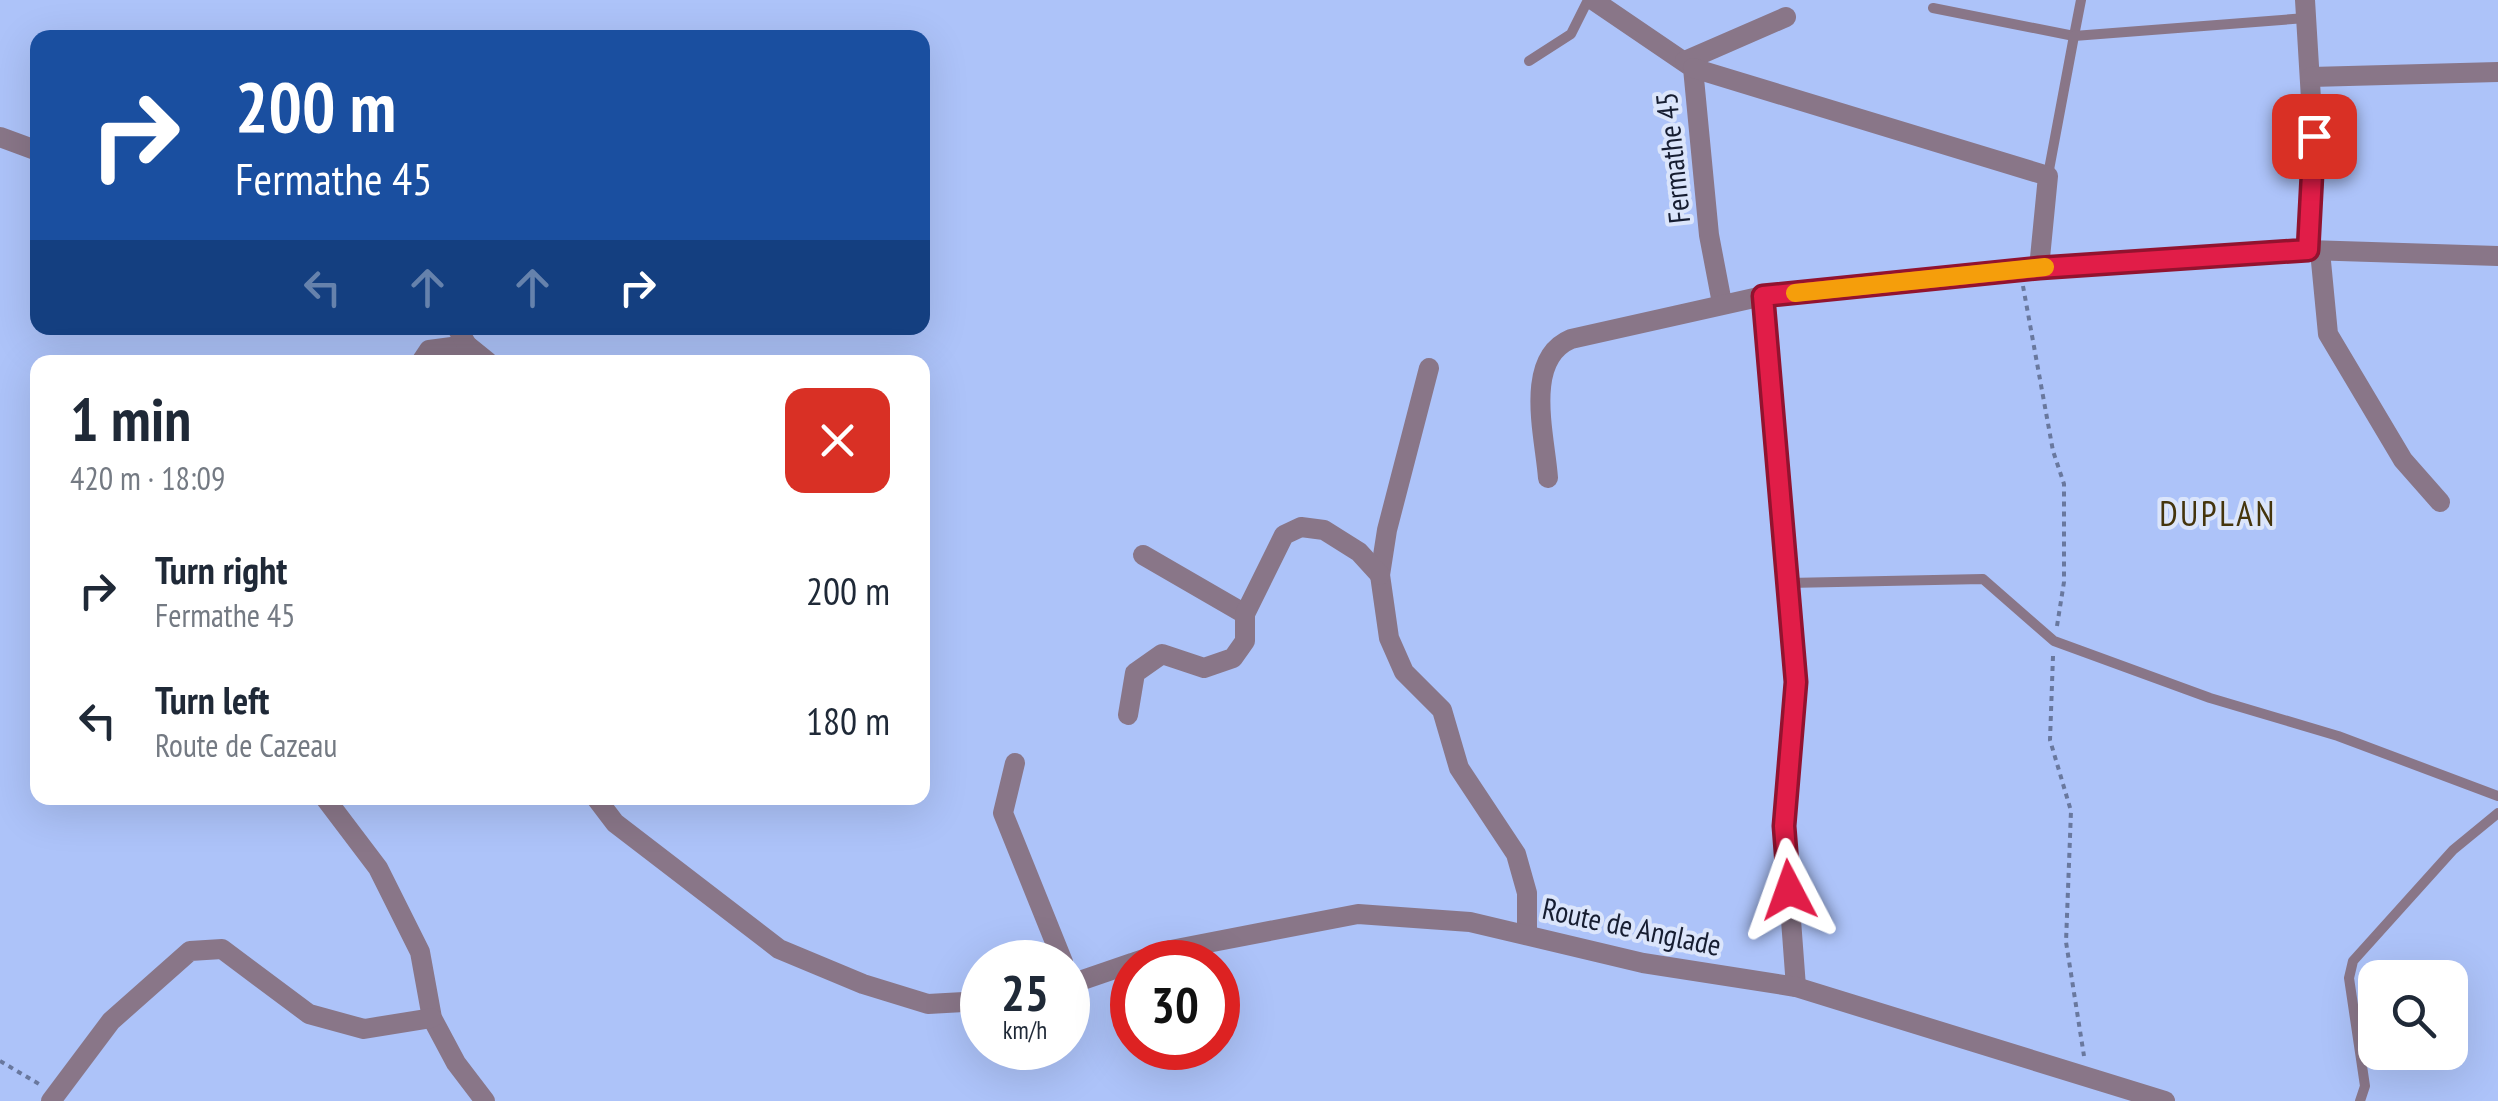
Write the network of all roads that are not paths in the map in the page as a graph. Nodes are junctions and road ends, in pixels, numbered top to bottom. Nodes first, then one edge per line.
1 (1590, 0) edge
2 (2081, 0) edge
3 (1933, 8) dead end
4 (2305, 9) edge
5 (1786, 17) dead end
6 (2074, 36) junction
7 (1529, 62) dead end
8 (1689, 64) junction
9 (2498, 72) edge
10 (2311, 77) junction
11 (0, 138) edge
12 (30, 148) edge
13 (2048, 176) junction
14 (2314, 250) junction
15 (2498, 256) edge
16 (2029, 268) junction
17 (1763, 296) junction
18 (1722, 303) junction
19 (462, 336) edge
20 (425, 355) edge
21 (481, 355) edge
22 (1429, 368) dead end
23 (1548, 478) dead end
24 (2440, 502) dead end
25 (1143, 555) dead end
26 (1380, 575) junction
27 (1788, 583) junction
28 (1245, 614) junction
29 (1128, 716) dead end
30 (1015, 763) dead end
31 (2498, 796) edge
32 (330, 805) edge
33 (602, 805) edge
34 (2498, 813) edge
35 (1527, 935) junction
36 (1055, 940) edge
37 (1223, 940) edge
38 (1796, 987) junction
39 (960, 1002) edge
40 (432, 1018) junction
41 (55, 1096) edge
42 (485, 1101) edge
43 (2165, 1101) edge
44 (2360, 1101) edge

1 - 7 lane
1 - 8 street, Fermathe 45
2 - 6 lane
3 - 6 lane
4 - 6 lane
4 - 10 street
5 - 8 street
6 - 13 lane
8 - 13 street
8 - 18 street, Fermathe 45
9 - 10 street
10 - 14 street
11 - 12 street
13 - 16 street
14 - 15 street
14 - 16 street
14 - 24 street
16 - 17 street
17 - 18 street
17 - 27 street
18 - 23 street
19 - 20 street
19 - 21 street
22 - 26 street
25 - 28 street
26 - 28 street
26 - 35 street
27 - 31 lane
27 - 38 street
28 - 29 street
30 - 36 street
32 - 40 street
33 - 39 street
34 - 44 lane
35 - 37 street, Route de Anglade
35 - 38 street, Route de Anglade
38 - 43 street, Route de Anglade
40 - 41 street
40 - 42 street

